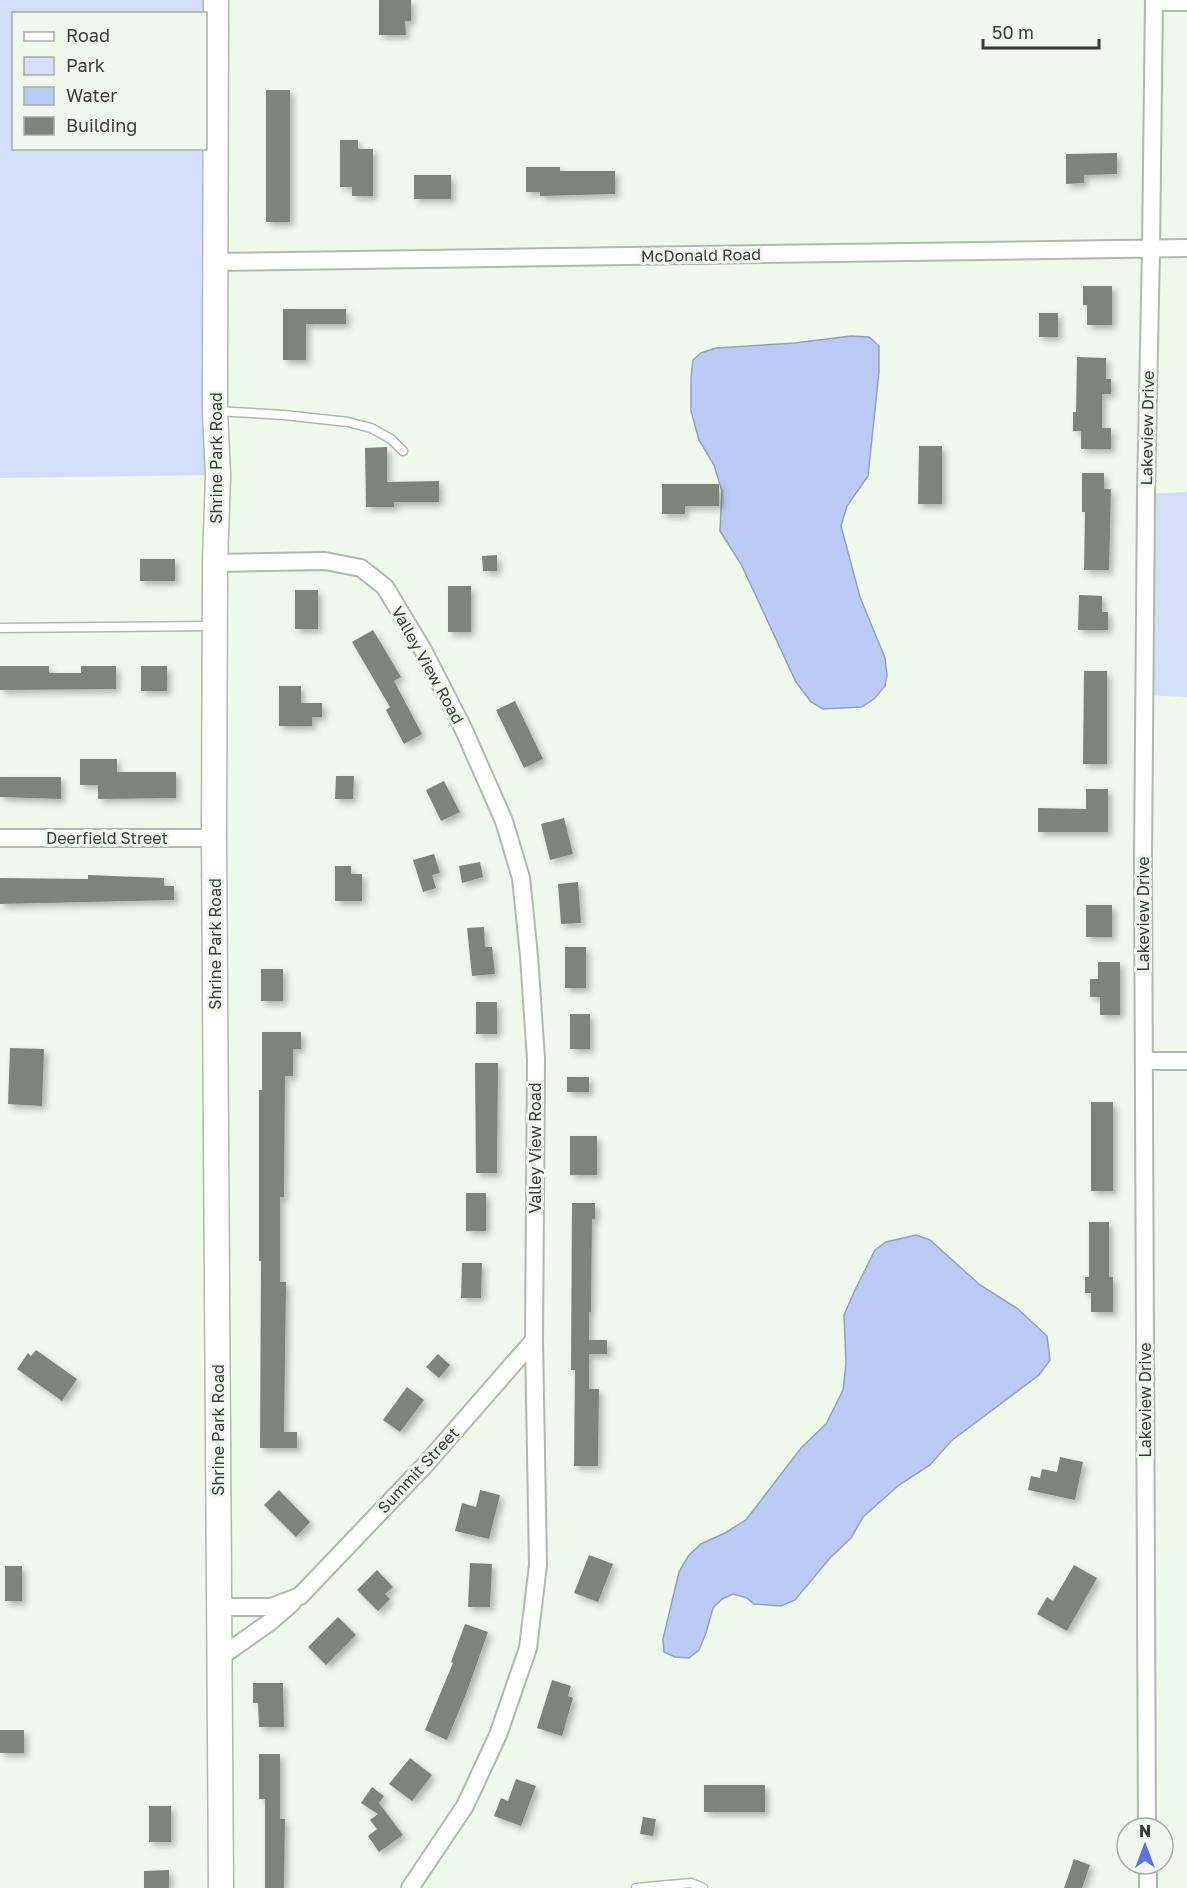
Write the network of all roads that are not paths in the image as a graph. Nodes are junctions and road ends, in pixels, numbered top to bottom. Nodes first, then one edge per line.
1 (216, 0) edge
2 (1154, 1) edge
3 (1187, 2) edge
4 (1187, 248) edge
5 (1151, 249) junction
6 (215, 262) junction
7 (215, 411) junction
8 (403, 451) dead end
9 (215, 562) junction
10 (215, 626) junction
11 (0, 628) edge
12 (0, 838) edge
13 (214, 838) junction
14 (1144, 1061) junction
15 (1187, 1061) edge
16 (534, 1340) junction
17 (300, 1596) junction
18 (219, 1607) junction
19 (219, 1658) junction
20 (1147, 1816) edge
21 (221, 1888) edge
22 (410, 1888) edge
23 (636, 1888) edge
24 (703, 1888) edge

1 - 6 street, Shrine Park Road
2 - 3 street
2 - 5 street, Lakeview Drive
4 - 5 street, McDonald Road
5 - 6 street, McDonald Road
5 - 14 street, Lakeview Drive
6 - 7 street, Shrine Park Road
7 - 8 lane
7 - 9 street, Shrine Park Road
9 - 10 street, Shrine Park Road
9 - 16 street, Valley View Road
10 - 11 lane
10 - 13 street, Shrine Park Road
12 - 13 street, Deerfield Street
13 - 18 street, Shrine Park Road
14 - 15 street
14 - 20 street, Lakeview Drive
16 - 17 street, Summit Street
16 - 22 street, Valley View Road
17 - 18 street, Summit Street
17 - 19 street, Summit Street
18 - 19 street, Shrine Park Road
19 - 21 street, Shrine Park Road
23 - 24 lane

